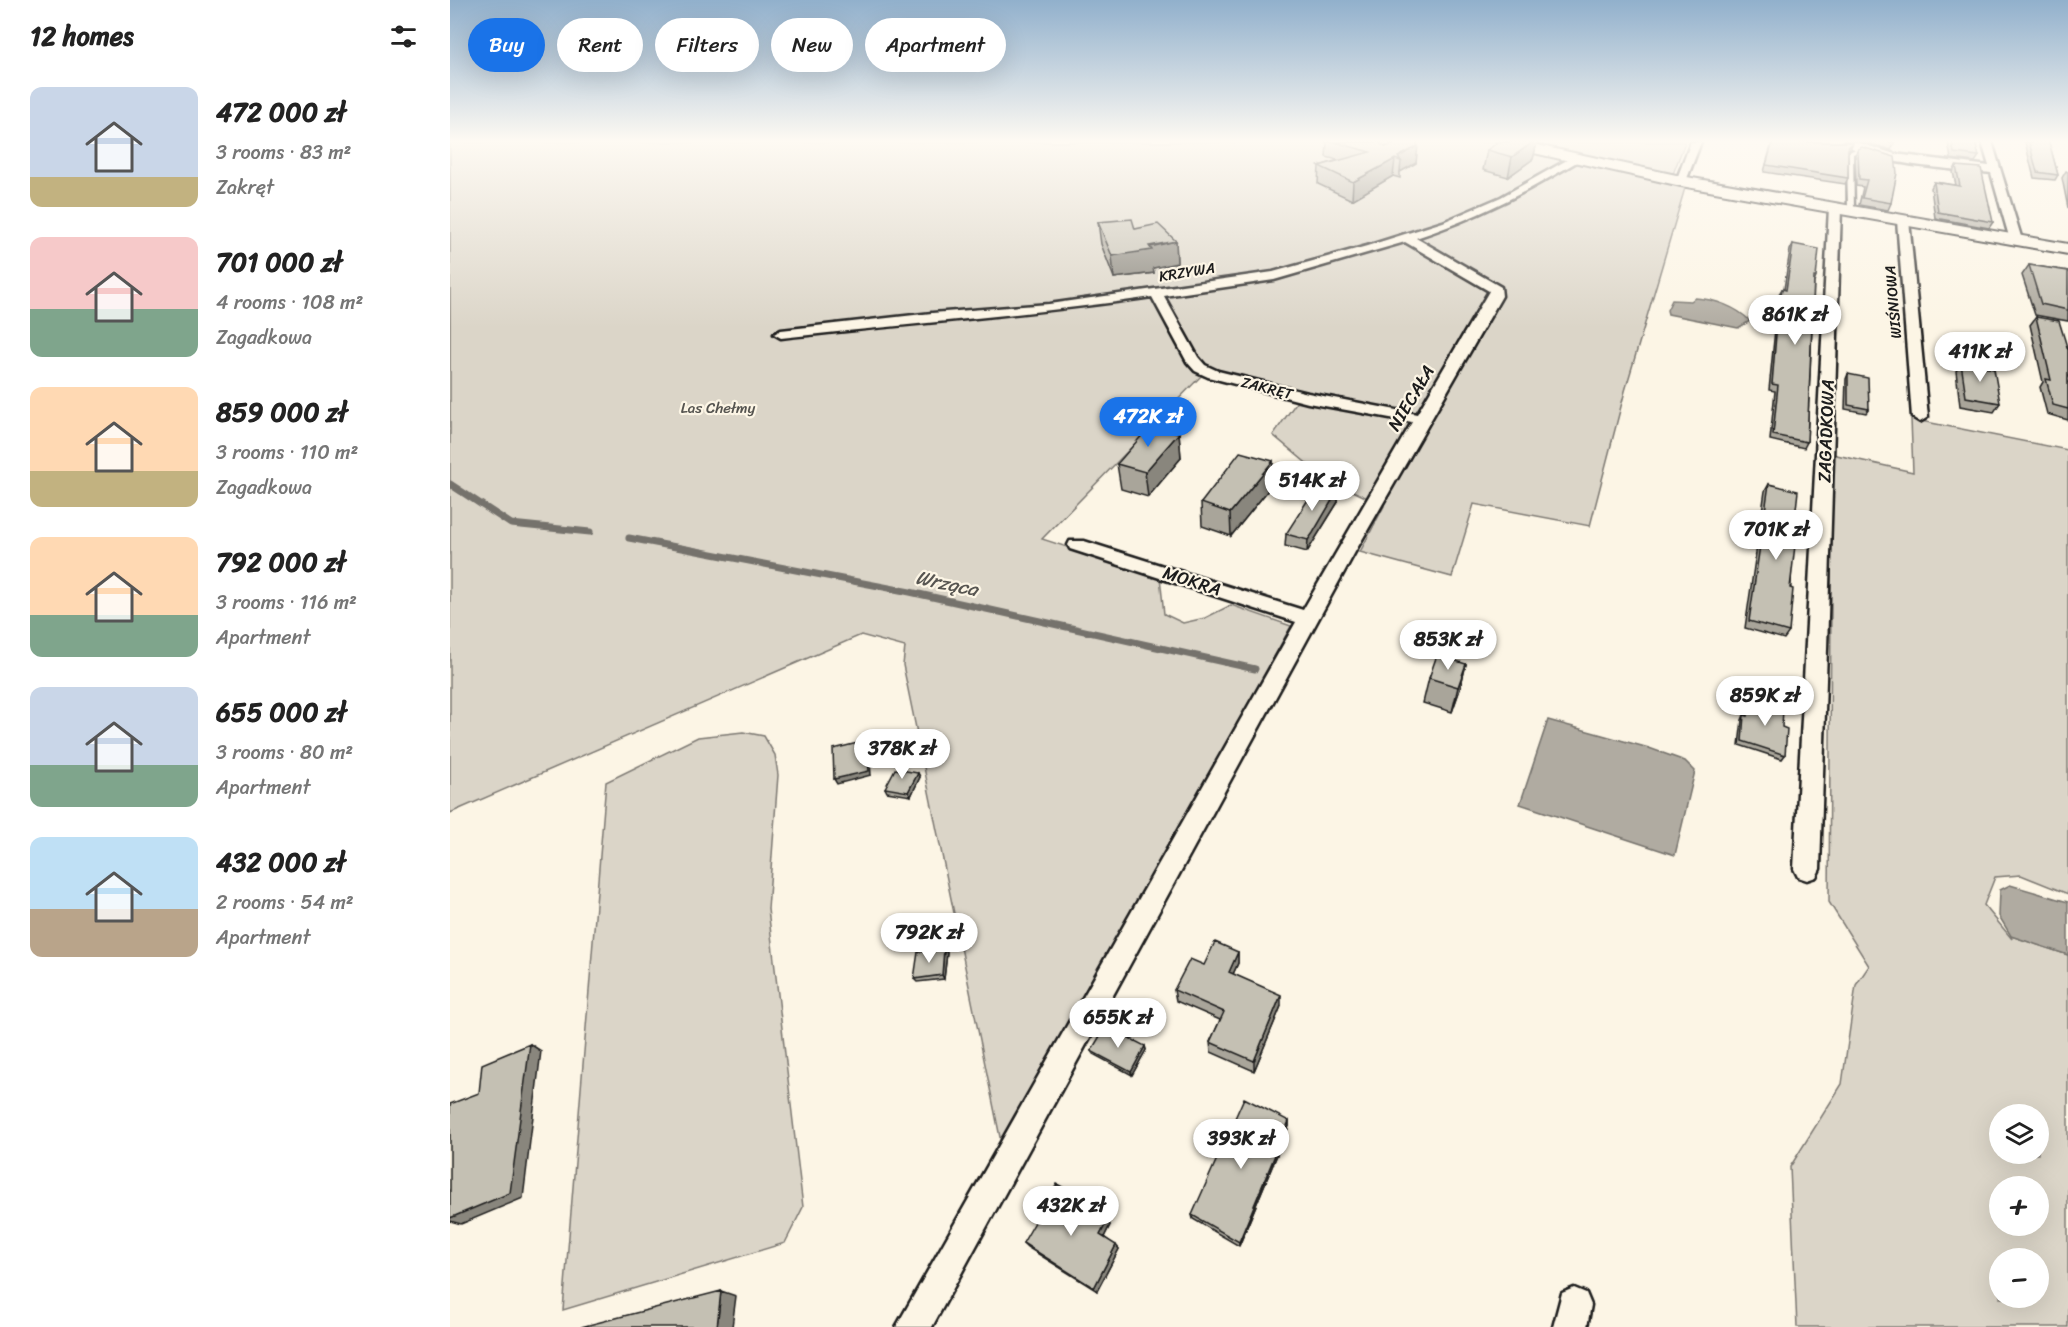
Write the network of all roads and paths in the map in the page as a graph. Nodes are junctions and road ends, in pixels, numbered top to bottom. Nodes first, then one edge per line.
1 (1494, 204) edge
2 (1809, 204) edge
3 (1844, 204) edge
4 (2005, 204) edge
5 (1843, 210) junction
6 (1903, 220) junction
7 (1407, 238) junction
8 (2016, 240) junction
9 (2068, 249) edge
10 (1157, 294) junction
11 (781, 334) dead end
12 (1920, 417) dead end
13 (1421, 419) junction
14 (1077, 545) dead end
15 (1307, 618) junction
16 (1808, 868) dead end
17 (913, 1327) edge

1 - 7 street, KRZYWA
2 - 5 street
3 - 5 lane
4 - 8 street
5 - 6 street
5 - 16 street, ZAGADKOWA
6 - 8 street
6 - 12 street, WIŚNIOWA
7 - 10 street, KRZYWA
7 - 13 street, NIECAŁA
8 - 9 street
10 - 11 street, KRZYWA
10 - 13 street, ZAKRĘT
13 - 15 street, NIECAŁA
14 - 15 street, MOKRA
15 - 17 street, NIECAŁA

